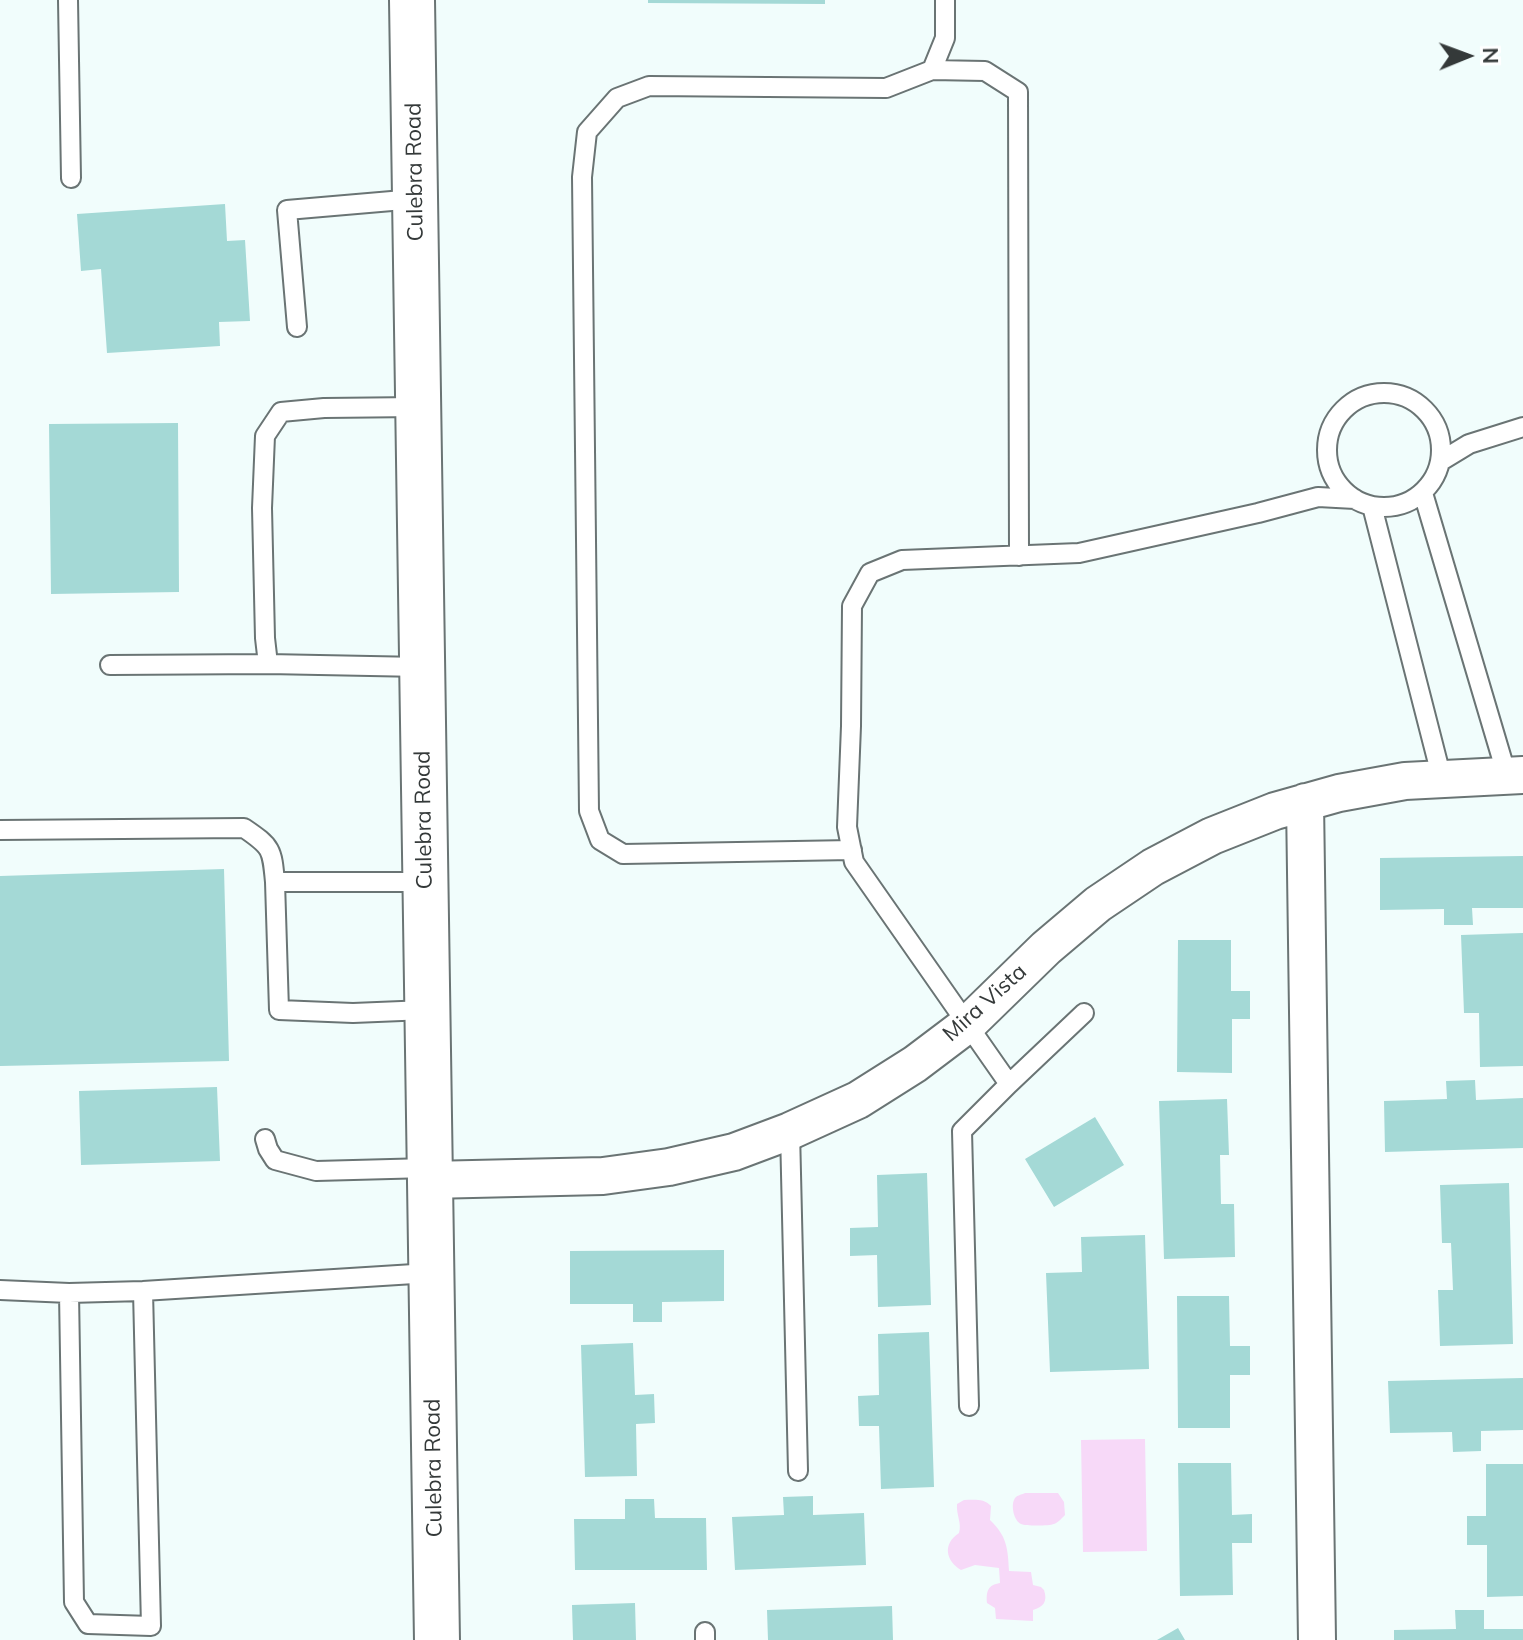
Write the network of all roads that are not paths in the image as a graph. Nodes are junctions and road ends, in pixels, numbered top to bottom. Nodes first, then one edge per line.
1 (68, 0) edge
2 (412, 0) edge
3 (945, 0) edge
4 (932, 70) junction
5 (71, 178) dead end
6 (415, 199) junction
7 (297, 327) dead end
8 (418, 407) junction
9 (1523, 427) edge
10 (1441, 461) junction
11 (1423, 493) junction
12 (1363, 503) junction
13 (1019, 556) junction
14 (268, 664) junction
15 (110, 665) dead end
16 (421, 667) junction
17 (1515, 776) edge
18 (1442, 779) junction
19 (1305, 802) junction
20 (0, 830) edge
21 (852, 850) junction
22 (275, 882) junction
23 (425, 882) junction
24 (426, 1010) junction
25 (1084, 1013) dead end
26 (968, 1024) junction
27 (1009, 1084) junction
28 (790, 1131) junction
29 (265, 1139) dead end
30 (428, 1174) junction
31 (430, 1273) junction
32 (0, 1290) edge
33 (143, 1291) junction
34 (69, 1293) junction
35 (969, 1406) dead end
36 (798, 1471) dead end
37 (152, 1633) edge
38 (437, 1640) edge
39 (1317, 1640) edge

1 - 5 lane
2 - 6 main road, Culebra Road
3 - 4 lane
4 - 13 lane
4 - 21 lane
6 - 7 lane
6 - 8 main road, Culebra Road
8 - 14 lane
8 - 16 main road, Culebra Road
9 - 10 lane
10 - 11 lane
10 - 12 lane
11 - 12 lane
11 - 17 lane
12 - 13 lane
12 - 18 lane
13 - 21 lane
14 - 15 lane
14 - 16 lane
16 - 23 main road, Culebra Road
17 - 18 street, Mira Vista
18 - 19 street, Mira Vista
19 - 26 street, Mira Vista
19 - 39 street
20 - 22 lane
21 - 26 lane
22 - 23 lane
22 - 24 lane
23 - 24 main road, Culebra Road
24 - 30 main road, Culebra Road
25 - 27 lane
26 - 27 lane
26 - 28 street, Mira Vista
27 - 35 lane
28 - 30 street, Mira Vista
28 - 36 lane
29 - 30 lane
30 - 31 main road, Culebra Road
31 - 33 lane
31 - 38 main road, Culebra Road
32 - 34 lane
33 - 34 lane
33 - 37 lane
34 - 37 lane

